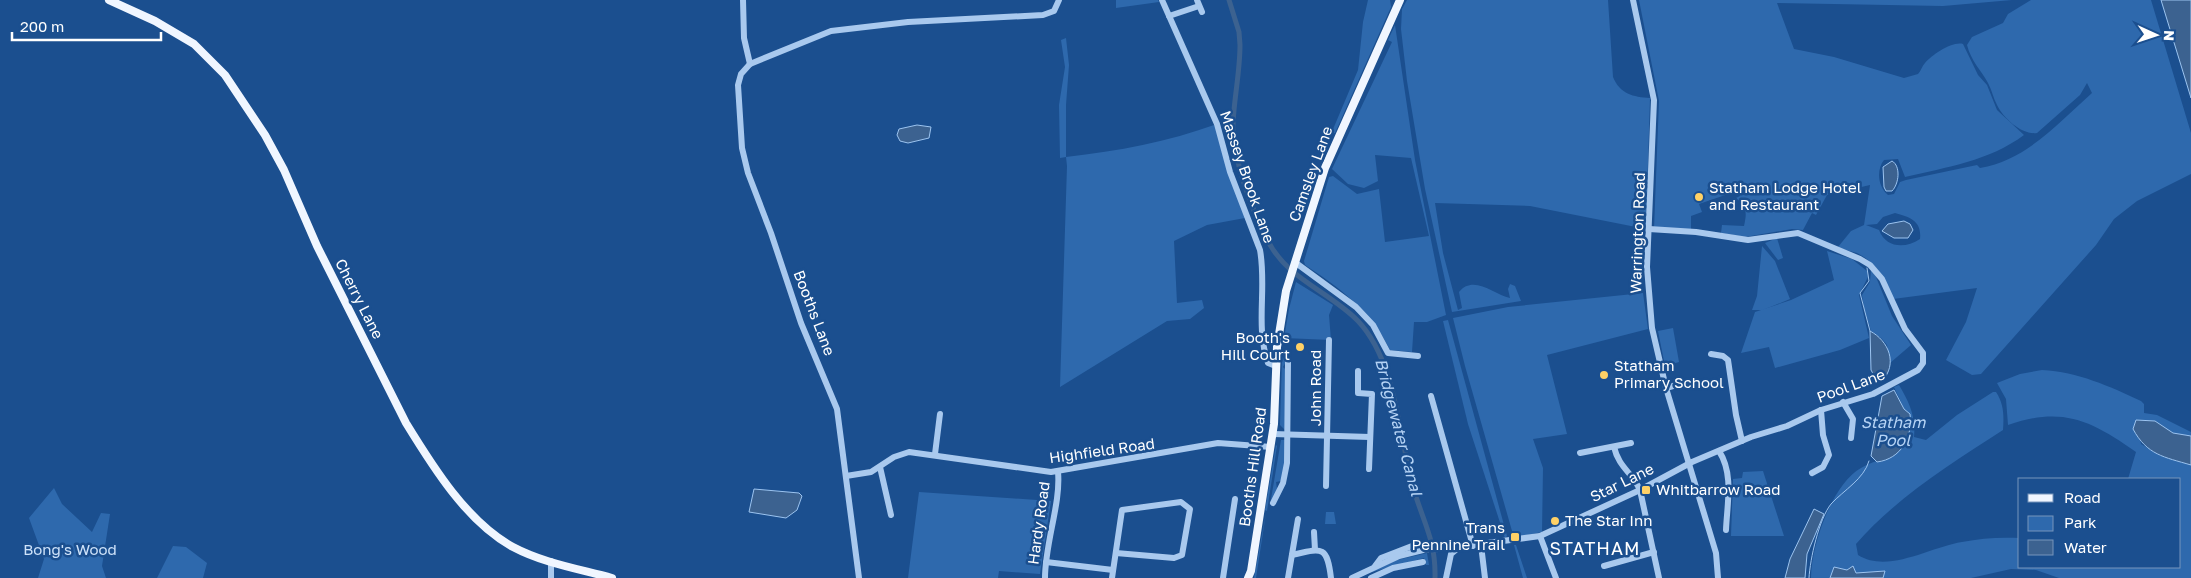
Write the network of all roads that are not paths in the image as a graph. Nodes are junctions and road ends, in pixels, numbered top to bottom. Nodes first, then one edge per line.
1 (109, 0) edge
2 (743, 0) edge
3 (1059, 0) edge
4 (1162, 0) edge
5 (1400, 0) edge
6 (1633, 0) edge
7 (1199, 6) edge
8 (1169, 16) junction
9 (750, 64) junction
10 (1649, 229) junction
11 (1295, 264) junction
12 (1329, 340) dead end
13 (1711, 354) dead end
14 (1418, 356) dead end
15 (1288, 362) dead end
16 (1276, 366) junction
17 (1358, 371) dead end
18 (1687, 382) dead end
19 (1666, 388) junction
20 (1430, 394) dead end
21 (1842, 402) junction
22 (1821, 410) junction
23 (940, 414) dead end
24 (1273, 434) junction
25 (1288, 435) junction
26 (1328, 436) junction
27 (1370, 437) junction
28 (1851, 438) dead end
29 (1742, 441) junction
30 (1631, 444) dead end
31 (1271, 447) junction
32 (1614, 447) junction
33 (1720, 451) junction
34 (1580, 453) dead end
35 (935, 454) junction
36 (1689, 463) junction
37 (880, 467) junction
38 (1370, 469) dead end
39 (1058, 472) junction
40 (1812, 473) dead end
41 (846, 476) junction
42 (1326, 486) dead end
43 (1640, 490) junction
44 (1235, 499) dead end
45 (1273, 503) dead end
46 (891, 515) dead end
47 (1298, 520) dead end
48 (1726, 530) dead end
49 (1314, 532) dead end
50 (1540, 536) junction
51 (1481, 545) junction
52 (1412, 546) dead end
53 (1473, 546) junction
54 (1458, 548) junction
55 (1442, 549) tunnel mouth
56 (1315, 550) junction
57 (1423, 550) tunnel mouth
58 (1654, 552) junction
59 (1116, 553) junction
60 (1292, 555) junction
61 (550, 561) junction
62 (1046, 562) junction
63 (1423, 562) dead end
64 (1604, 566) dead end
65 (1374, 567) junction
66 (1113, 570) junction
67 (1250, 576) edge
68 (1361, 576) edge
69 (551, 578) edge
70 (612, 578) edge
71 (859, 578) edge
72 (1045, 578) edge
73 (1112, 578) edge
74 (1223, 578) edge
75 (1288, 578) edge
76 (1331, 578) edge
77 (1352, 578) edge
78 (1371, 578) edge
79 (1446, 578) edge
80 (1484, 578) edge
81 (1556, 578) edge
82 (1658, 578) edge
83 (1718, 578) edge

1 - 61 main road, Cherry Lane
2 - 9 street
3 - 9 street
4 - 8 street, Massey Brook Lane
5 - 11 main road, Camsley Lane
6 - 10 street, Warrington Road
7 - 8 street
8 - 16 street, Massey Brook Lane
9 - 41 street, Booths Lane
10 - 19 street, Warrington Road
10 - 21 street, Pool Lane
11 - 14 street
11 - 16 main road, Camsley Lane
12 - 26 street, John Road
13 - 29 street
15 - 25 street
16 - 24 main road, Booths Hill Road
17 - 27 street
18 - 19 street
19 - 36 street, Warrington Road
20 - 53 street
21 - 22 street, Pool Lane
21 - 28 street
22 - 29 street, Pool Lane
22 - 40 street
23 - 35 street
24 - 25 street
24 - 31 main road, Booths Hill Road
25 - 26 street
25 - 45 street
26 - 27 street
26 - 42 street, John Road
27 - 38 street
29 - 33 street, Star Lane
30 - 32 street
31 - 39 street, Highfield Road
31 - 67 main road, Booths Hill Road
32 - 34 street
32 - 43 street
33 - 36 street, Star Lane
33 - 48 street
35 - 37 street, Highfield Road
35 - 39 street, Highfield Road
36 - 43 street, Star Lane
36 - 83 street
37 - 41 street, Highfield Road
37 - 46 street
39 - 62 street, Hardy Road
41 - 71 street, Booths Lane
43 - 50 street, Star Lane
43 - 58 street
44 - 74 street
47 - 60 street
49 - 56 street
50 - 51 street, Star Lane
50 - 81 street
51 - 53 street, Star Lane
51 - 80 street
52 - 65 street
53 - 54 street, Star Lane
54 - 55 street, Star Lane
54 - 79 street
56 - 60 street
56 - 76 street
57 - 65 street
58 - 64 street
58 - 82 street
59 - 59 street
59 - 66 street
60 - 75 street
61 - 69 street
61 - 70 main road, Cherry Lane
62 - 66 street
62 - 72 street, Hardy Road
63 - 78 street
65 - 68 street
66 - 73 street
68 - 77 street

